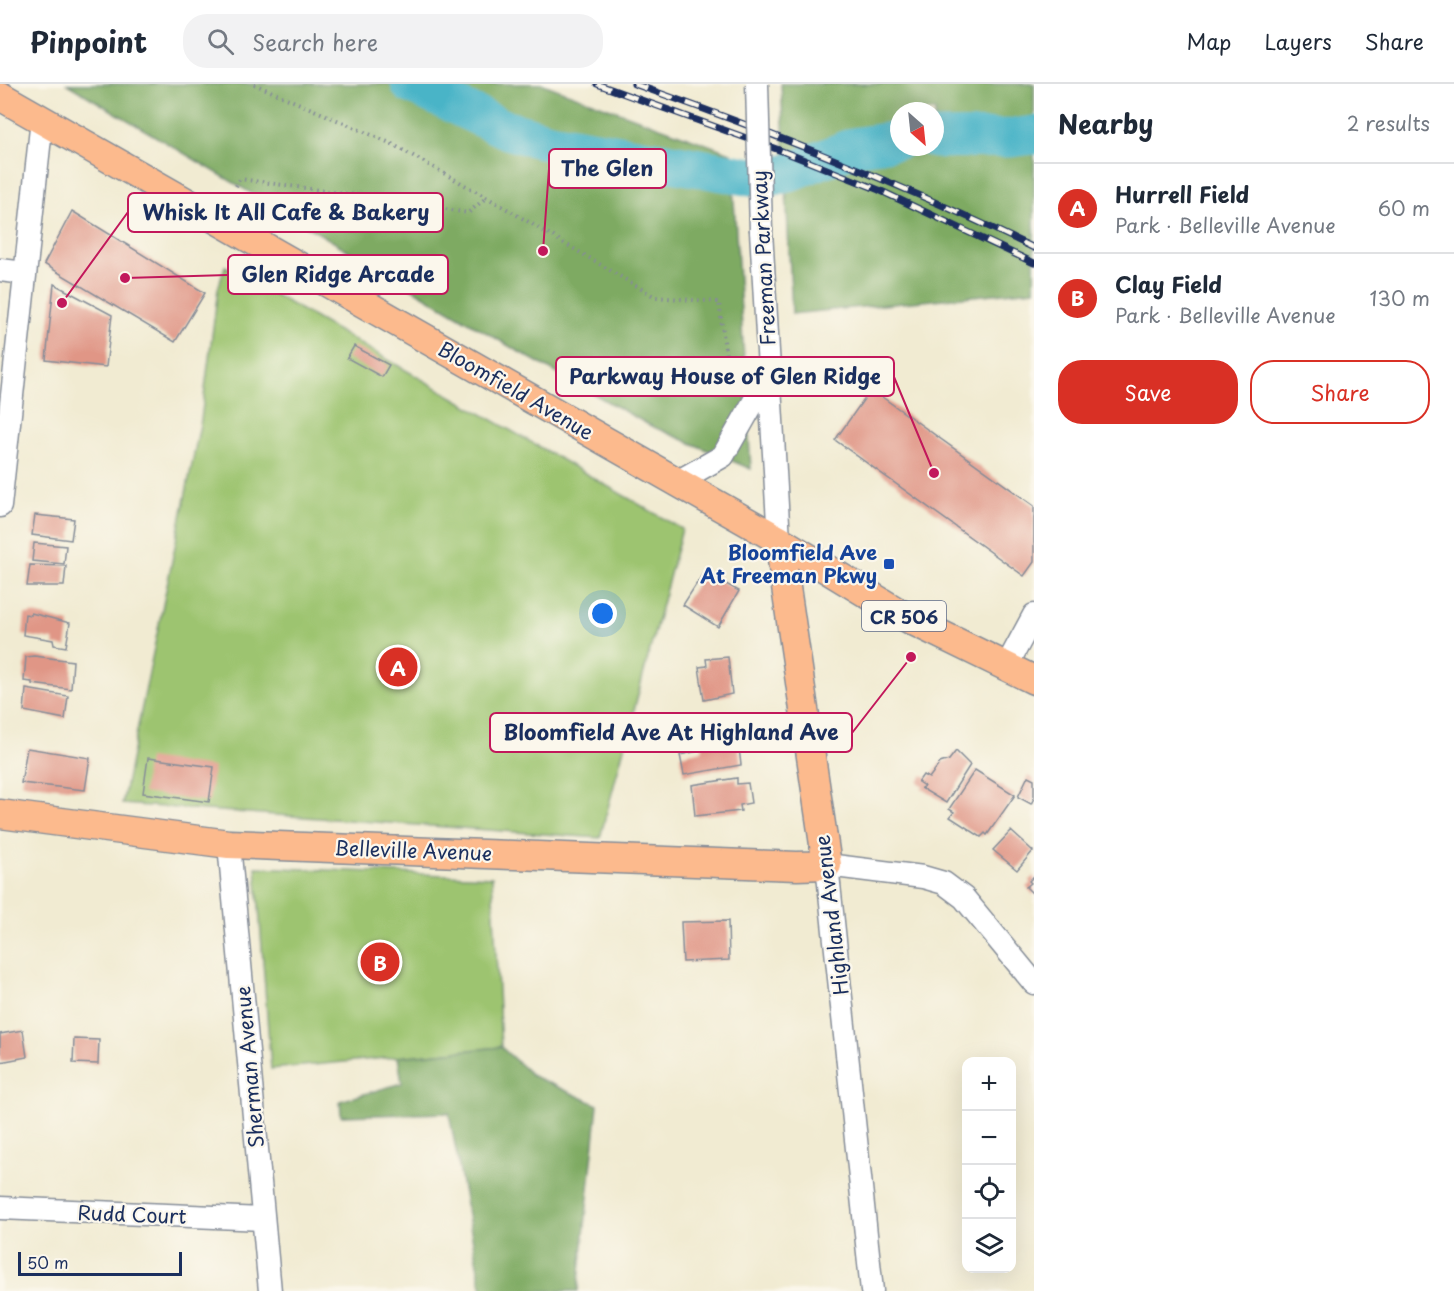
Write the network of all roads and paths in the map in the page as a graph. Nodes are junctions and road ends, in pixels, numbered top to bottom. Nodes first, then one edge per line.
1 (254, 84) edge
2 (757, 84) edge
3 (0, 96) edge
4 (42, 119) junction
5 (236, 186) dead end
6 (487, 197) junction
7 (0, 270) edge
8 (25, 273) junction
9 (769, 375) junction
10 (728, 403) dead end
11 (677, 482) junction
12 (0, 506) edge
13 (779, 540) junction
14 (1034, 615) edge
15 (1006, 667) junction
16 (1034, 680) edge
17 (0, 814) edge
18 (228, 843) junction
19 (827, 865) junction
20 (1034, 983) edge
21 (0, 1208) edge
22 (263, 1219) junction
23 (270, 1291) edge
24 (872, 1291) edge

1 - 6 path
2 - 9 street, Freeman Parkway, bridge
3 - 4 main road, Bloomfield Avenue
4 - 8 street
4 - 11 main road, Bloomfield Avenue
5 - 6 path
6 - 10 path
7 - 8 street
8 - 12 street
9 - 11 street
9 - 13 street, Freeman Parkway
11 - 13 main road, Bloomfield Avenue
13 - 15 main road, Bloomfield Avenue / CR 506
13 - 19 main road, Highland Avenue
14 - 15 street
15 - 16 main road, Bloomfield Avenue / CR 506
17 - 18 main road, Belleville Avenue
18 - 19 main road, Belleville Avenue
18 - 22 street, Sherman Avenue
19 - 20 street
19 - 24 street, Highland Avenue
21 - 22 street, Rudd Court
22 - 23 street, Sherman Avenue

